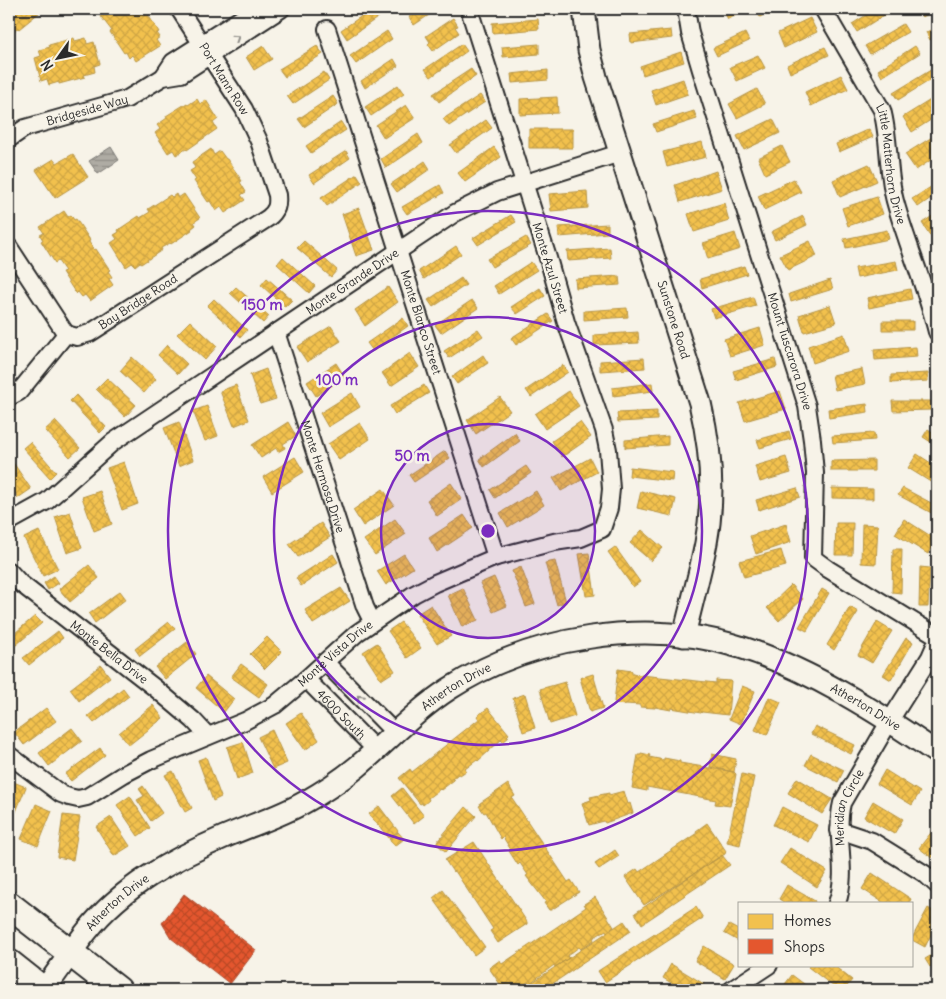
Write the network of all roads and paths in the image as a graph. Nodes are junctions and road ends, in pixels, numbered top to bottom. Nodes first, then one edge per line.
1 (179, 9) edge
2 (256, 9) edge
3 (281, 9) edge
4 (469, 9) edge
5 (584, 9) edge
6 (686, 9) edge
7 (823, 9) edge
8 (327, 29) dead end
9 (206, 50) junction
10 (9, 139) edge
11 (620, 153) junction
12 (524, 183) junction
13 (276, 210) joint
14 (9, 247) edge
15 (397, 252) junction
16 (276, 332) junction
17 (937, 332) edge
18 (66, 334) junction
19 (9, 397) edge
20 (9, 522) edge
21 (602, 529) joint
22 (496, 558) junction
23 (9, 571) edge
24 (372, 621) junction
25 (684, 636) junction
26 (937, 636) edge
27 (937, 641) edge
28 (325, 662) junction
29 (306, 679) junction
30 (889, 722) junction
31 (395, 733) junction
32 (208, 736) junction
33 (376, 750) junction
34 (937, 753) edge
35 (9, 754) edge
36 (838, 830) junction
37 (937, 885) edge
38 (837, 902) edge
39 (9, 905) edge
40 (9, 922) edge
41 (71, 953) junction
42 (9, 963) edge
43 (767, 966) edge
44 (44, 990) edge
45 (118, 990) edge
46 (731, 990) edge

1 - 9 street, Port Mann Row
2 - 9 street, Bridgeside Way
9 -> 3 street, Bridgeside Way
4 - 12 street, Monte Azul Street
5 - 11 street, Sunstone Road
6 - 26 street, Mount Tuscarora Drive
7 - 17 street, Little Matterhorn Drive
8 - 15 street, Monte Blanco Street
9 - 10 street, Bridgeside Way
9 - 13 street, Port Mann Row
11 - 12 street, Monte Grande Drive
11 - 25 street, Sunstone Road
12 - 15 street, Monte Grande Drive
12 - 21 street, Monte Azul Street
13 - 18 street, Bay Bridge Road
14 - 18 street
15 - 16 street, Monte Grande Drive
15 - 22 street, Monte Blanco Street
16 - 20 street, Monte Grande Drive
16 - 24 street, Monte Hermosa Drive
18 - 19 street
21 - 22 street, Monte Vista Drive
22 - 24 street, Monte Vista Drive
23 - 32 street, Monte Bella Drive
24 - 28 street, Monte Vista Drive
25 - 30 street, Atherton Drive
25 - 31 street, Atherton Drive
27 - 30 street, Meridian Circle
28 - 29 street, Monte Vista Drive
31 -> 28 street, 4600 South
29 - 32 street, Monte Vista Drive
29 - 33 street, 4600 South
30 - 34 street, Atherton Drive
30 - 36 street, Meridian Circle
31 - 33 street, Atherton Drive
32 - 35 street, Monte Vista Drive
33 - 41 street, Atherton Drive
36 - 37 street
36 - 38 street, Meridian Circle
39 - 41 main road
40 - 41 main road
41 - 44 street, Atherton Drive
41 - 45 main road
42 - 44 main road
43 - 46 street

